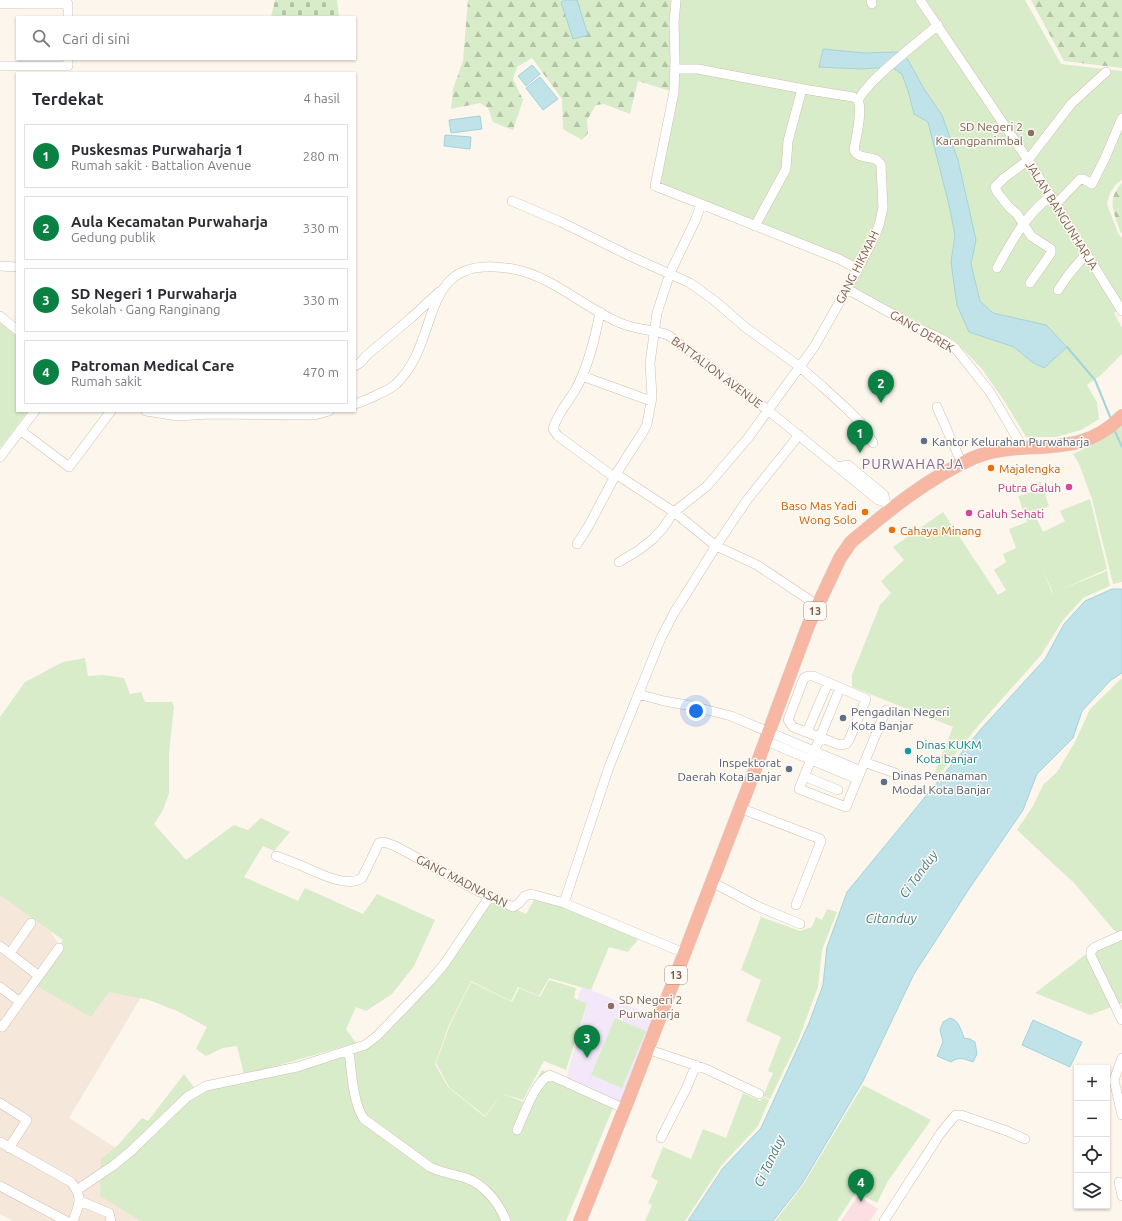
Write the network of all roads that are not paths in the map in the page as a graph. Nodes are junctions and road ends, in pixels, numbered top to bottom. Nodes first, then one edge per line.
1 (676, 0) edge
2 (920, 0) edge
3 (0, 4) edge
4 (68, 16) edge
5 (938, 25) junction
6 (68, 60) edge
7 (0, 66) edge
8 (675, 69) junction
9 (1106, 72) dead end
10 (802, 89) junction
11 (858, 100) junction
12 (1122, 118) edge
13 (1028, 160) junction
14 (1054, 200) junction
15 (512, 201) dead end
16 (701, 204) junction
17 (1023, 223) junction
18 (755, 226) junction
19 (1087, 253) junction
20 (0, 266) edge
21 (16, 267) edge
22 (997, 268) dead end
23 (858, 269) junction
24 (670, 274) junction
25 (1030, 283) dead end
26 (442, 289) junction
27 (847, 289) junction
28 (1058, 290) dead end
29 (1122, 311) edge
30 (600, 312) junction
31 (0, 316) edge
32 (16, 329) edge
33 (655, 330) junction
34 (356, 365) edge
35 (800, 367) junction
36 (582, 376) junction
37 (651, 401) junction
38 (356, 404) edge
39 (937, 407) dead end
40 (768, 411) junction
41 (34, 412) edge
42 (110, 412) edge
43 (152, 412) edge
44 (326, 412) edge
45 (1122, 416) edge
46 (20, 430) junction
47 (799, 435) junction
48 (873, 443) dead end
49 (1023, 448) junction
50 (0, 457) edge
51 (962, 464) junction
52 (615, 476) junction
53 (888, 505) junction
54 (674, 512) junction
55 (577, 544) dead end
56 (716, 546) junction
57 (619, 562) dead end
58 (817, 605) junction
59 (828, 683) junction
60 (840, 688) junction
61 (638, 694) junction
62 (886, 710) dead end
63 (807, 732) junction
64 (767, 737) junction
65 (819, 737) junction
66 (812, 755) junction
67 (864, 762) junction
68 (895, 773) dead end
69 (859, 775) junction
70 (804, 776) junction
71 (838, 790) dead end
72 (740, 808) junction
73 (276, 856) dead end
74 (712, 882) junction
75 (490, 896) junction
76 (564, 903) junction
77 (796, 905) dead end
78 (31, 923) dead end
79 (800, 924) dead end
80 (1122, 934) edge
81 (0, 946) edge
82 (59, 948) dead end
83 (10, 953) junction
84 (684, 953) junction
85 (39, 976) junction
86 (0, 987) edge
87 (20, 1002) junction
88 (1122, 1020) edge
89 (1, 1027) edge
90 (647, 1049) junction
91 (349, 1050) junction
92 (1122, 1058) edge
93 (696, 1065) junction
94 (759, 1094) dead end
95 (0, 1103) edge
96 (625, 1109) junction
97 (1122, 1115) edge
98 (517, 1130) dead end
99 (660, 1138) dead end
100 (1025, 1139) dead end
101 (3, 1145) edge
102 (1119, 1182) dead end
103 (0, 1186) edge
104 (77, 1190) junction
105 (1122, 1196) edge
106 (80, 1201) junction
107 (66, 1221) edge
108 (73, 1221) edge
109 (111, 1221) edge
110 (506, 1221) edge
111 (580, 1221) edge
112 (884, 1221) edge

1 - 8 street
2 - 5 street, JALAN BANGUNHARJA
3 - 4 street
5 - 11 street
5 - 13 street, JALAN BANGUNHARJA
6 - 7 street
8 - 10 street
8 - 16 street
9 - 13 street
10 - 11 street
10 - 18 street
11 - 23 street, GANG HIKMAH
12 - 14 street
13 - 14 street, JALAN BANGUNHARJA
13 - 17 street
14 - 17 street
14 - 19 street, JALAN BANGUNHARJA
15 - 24 street
16 - 18 street
16 - 24 street
17 - 22 street
17 - 25 street
18 - 23 street
19 - 28 street
19 - 29 street, JALAN BANGUNHARJA
20 - 21 street
23 - 27 street, GANG HIKMAH
24 - 33 street
24 - 35 street
26 - 30 street, BATTALION AVENUE
26 - 34 street, BATTALION AVENUE
26 - 38 street
27 - 35 street, GANG HIKMAH
27 - 49 street, GANG DEREK
30 - 33 street, BATTALION AVENUE
30 - 36 street
31 - 32 street
33 - 37 street
33 - 40 street, BATTALION AVENUE
35 - 40 street, GANG HIKMAH
35 - 48 street
36 - 37 street
36 - 52 street
37 - 52 street
39 - 51 street
40 - 47 street, BATTALION AVENUE
40 - 54 street, GANG HIKMAH
41 - 46 street
42 - 46 street
43 - 44 street
45 - 49 highway, 13
46 - 50 street
47 - 53 street, BATTALION AVENUE
47 - 56 street
49 - 51 highway, 13
51 - 53 highway, 13
52 - 54 street
52 - 55 street
53 - 58 highway, 13
54 - 56 street
54 - 57 street, GANG HIKMAH
56 - 58 street
56 - 61 street
58 - 64 highway, 13
59 - 60 street
59 - 63 street
59 - 63 street
60 - 65 street
60 - 65 street
61 - 64 street
61 - 76 street
62 - 67 street
63 - 65 street
64 - 66 street
64 - 72 highway, 13
65 - 66 street
66 - 69 street
66 - 70 street
67 - 68 street
67 - 69 street
69 - 70 street
70 - 71 street
72 - 74 highway, 13
72 - 77 street
73 - 75 street, GANG MADNASAN
74 - 79 street
74 - 84 highway, 13
75 - 76 street, GANG MADNASAN
75 - 91 street
76 - 84 street, GANG MADNASAN
78 - 83 street
80 - 88 street
81 - 83 street
82 - 85 street
83 - 85 street
84 - 90 highway, 13
85 - 87 street
86 - 87 street
87 - 89 street
90 - 93 street
90 - 96 highway, 13
91 - 104 street
91 - 110 street
92 - 97 street
93 - 94 street
93 - 99 street
95 - 101 street
96 - 98 street
96 - 111 highway, 13
100 - 112 street
101 - 104 street
102 - 105 street
103 - 107 street
104 - 106 street
106 - 108 street
106 - 109 street

